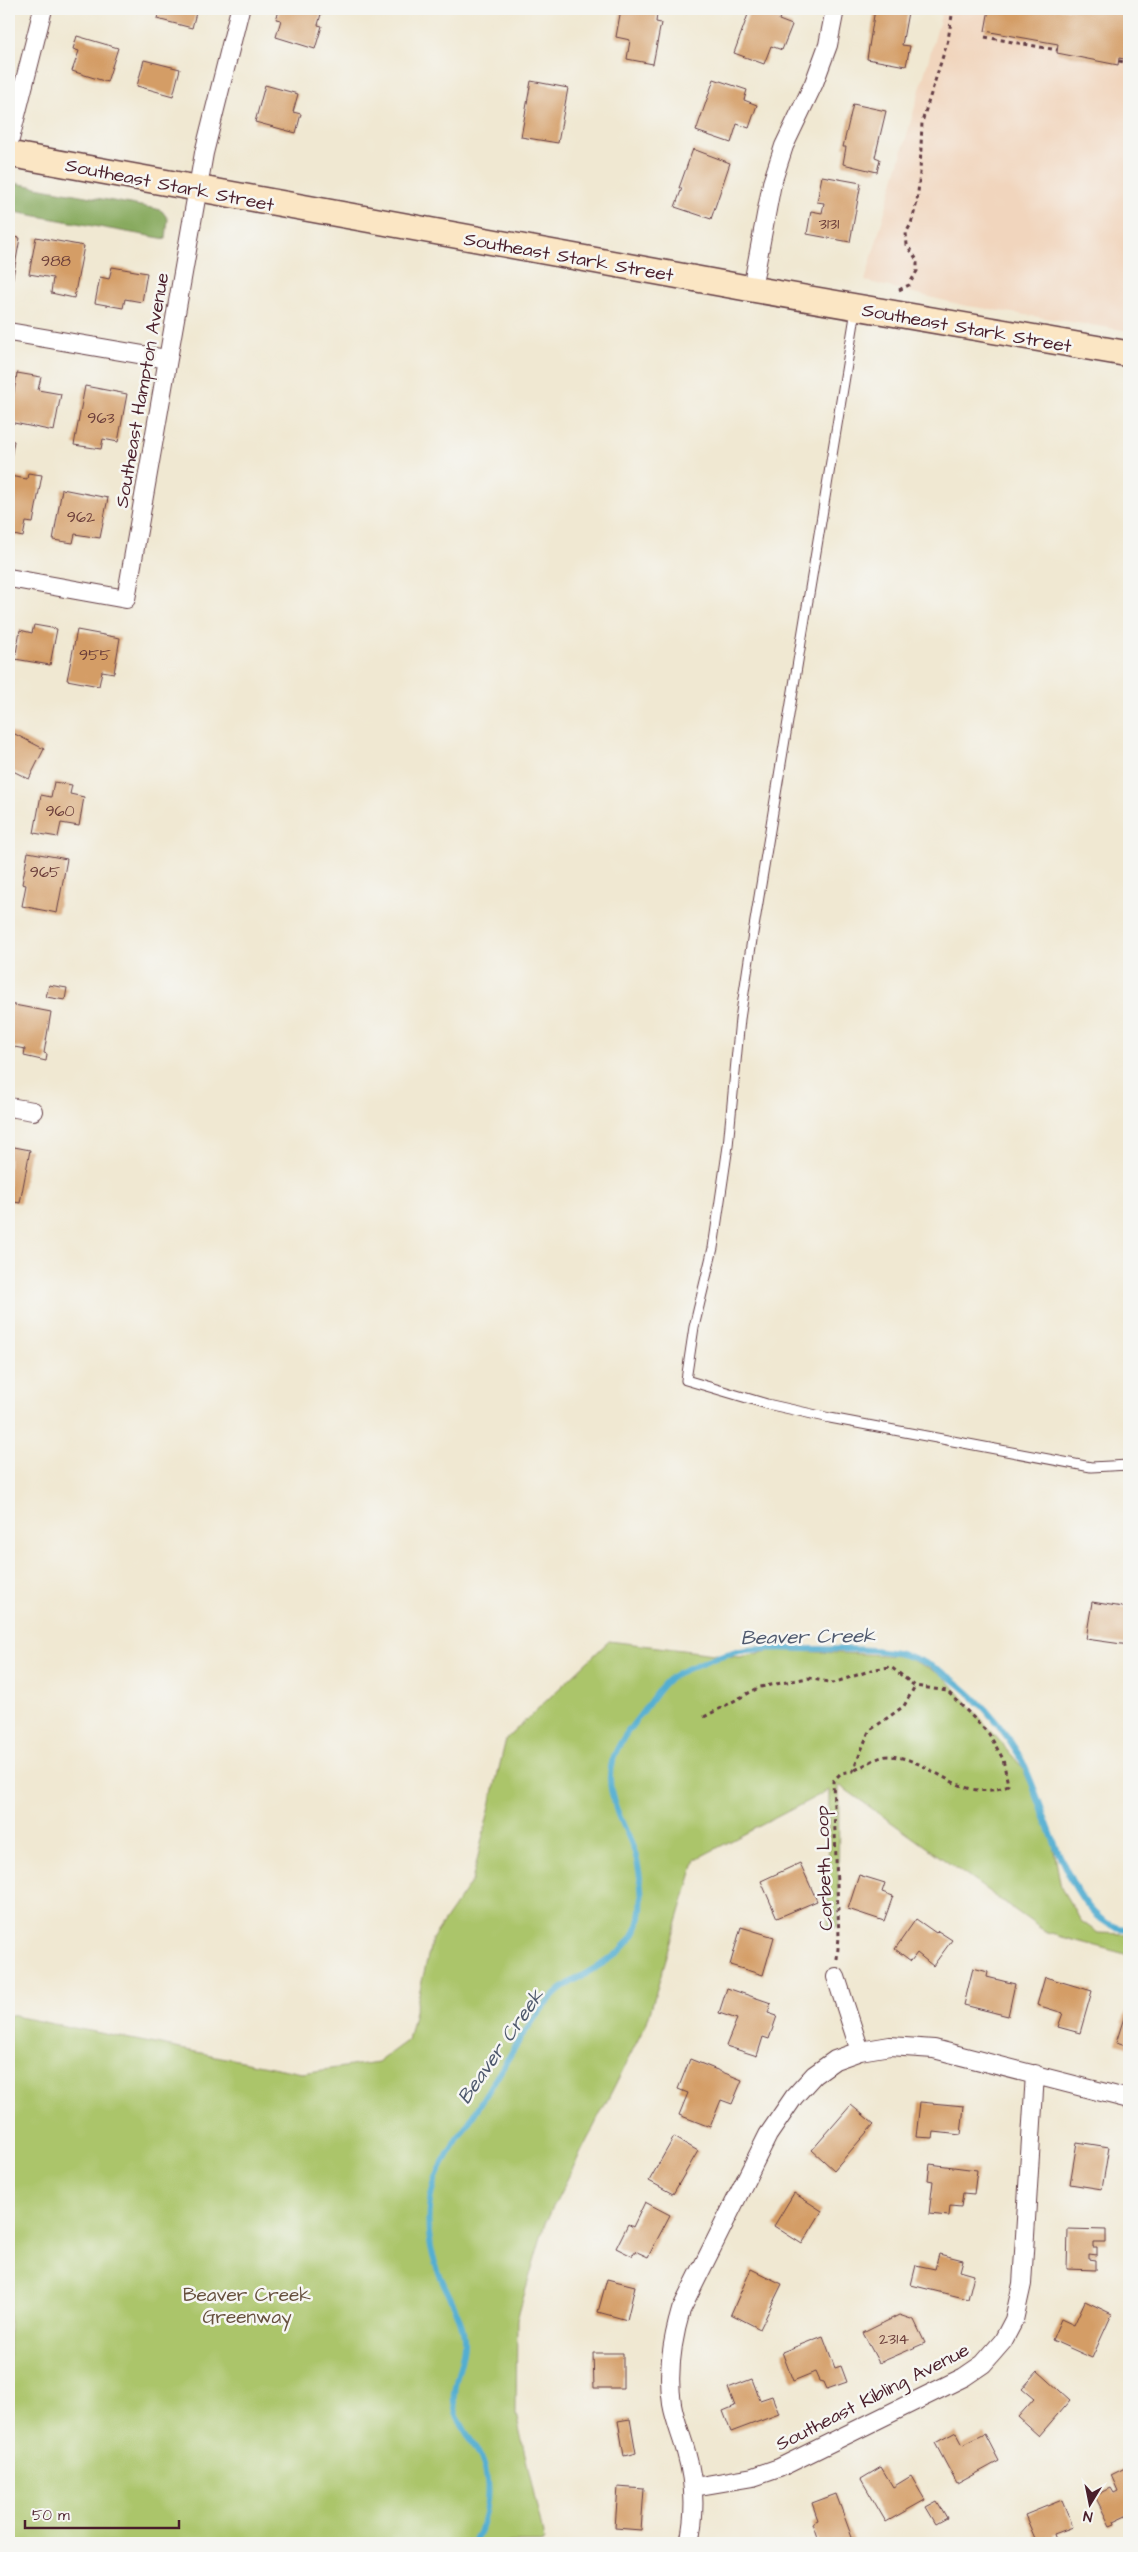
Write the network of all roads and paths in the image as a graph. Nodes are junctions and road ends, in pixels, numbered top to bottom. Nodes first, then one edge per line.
1 (43, 9) edge
2 (240, 9) edge
3 (835, 9) edge
4 (952, 9) edge
5 (985, 37) dead end
6 (1057, 50) dead end
7 (1119, 61) dead end
8 (1129, 63) edge
9 (9, 143) edge
10 (9, 154) edge
11 (197, 189) junction
12 (752, 289) junction
13 (899, 290) dead end
14 (856, 307) junction
15 (9, 332) edge
16 (1129, 354) edge
17 (167, 359) junction
18 (9, 578) edge
19 (9, 1107) edge
20 (33, 1111) dead end
21 (1129, 1465) edge
22 (915, 1686) junction
23 (704, 1717) dead end
24 (852, 1771) junction
25 (836, 1977) joint
26 (860, 2051) junction
27 (1035, 2074) junction
28 (1129, 2099) edge
29 (694, 2487) junction
30 (689, 2543) edge

1 - 9 street
2 - 11 street, Southeast Hampton Avenue
3 - 12 street
4 - 13 path
5 - 6 path
7 - 8 path
10 - 11 main road, Southeast Stark Street
11 - 12 main road, Southeast Stark Street
11 - 17 street, Southeast Hampton Avenue
12 - 14 main road, Southeast Stark Street
14 - 16 main road, Southeast Stark Street
14 - 21 lane
15 - 17 street
17 - 18 street, Southeast Hampton Avenue
19 - 20 street
22 - 23 path, Corbeth Loop
22 - 24 path
22 - 24 path, Corbeth Loop
24 - 25 path, Corbeth Loop
25 - 26 street
26 - 27 street
26 - 29 street
27 - 28 street
27 - 29 street, Southeast Kibling Avenue
29 - 30 street

